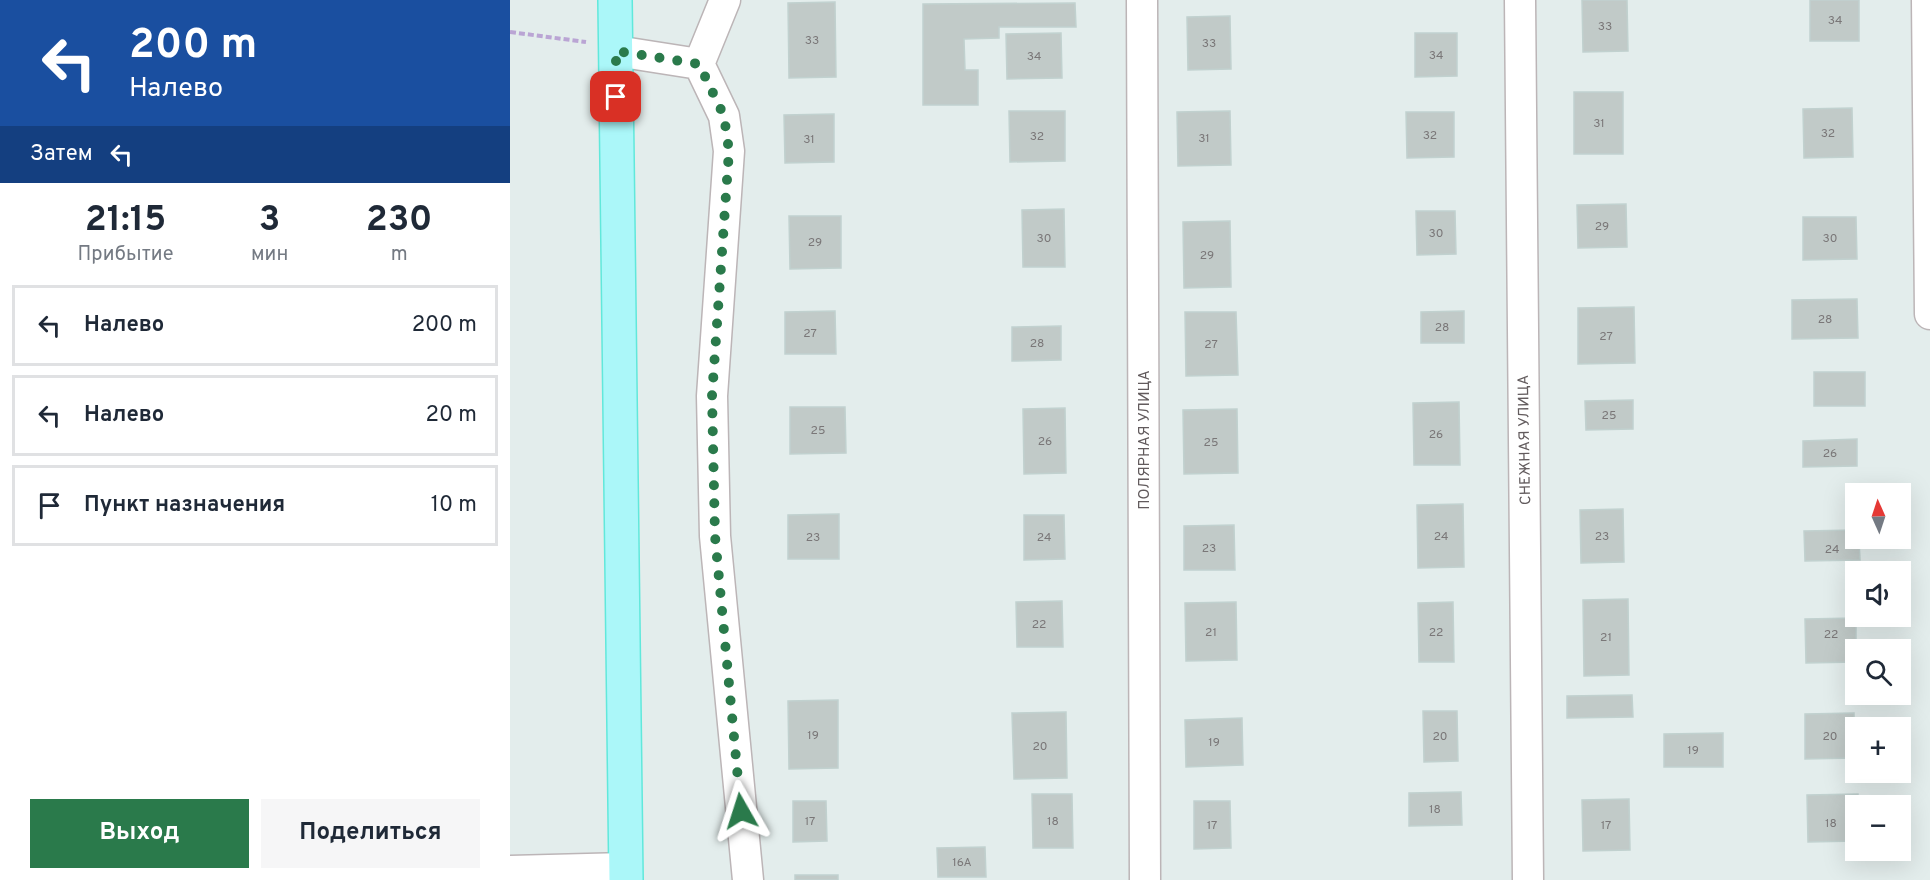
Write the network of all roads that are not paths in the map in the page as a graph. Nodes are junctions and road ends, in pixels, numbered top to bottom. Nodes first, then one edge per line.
1 (615, 0) edge
2 (725, 0) edge
3 (1142, 0) edge
4 (1520, 0) edge
5 (1927, 0) edge
6 (616, 51) junction
7 (699, 64) junction
8 (1930, 314) edge
9 (510, 871) edge
10 (626, 874) edge
11 (748, 880) edge
12 (1145, 880) edge
13 (1528, 880) edge

1 - 6 main road
2 - 7 street
3 - 12 street, ПОЛЯРНАЯ УЛИЦА
4 - 13 street, СНЕЖНАЯ УЛИЦА
5 - 8 street
6 - 7 street
6 - 10 main road
7 - 11 street
9 - 10 street

